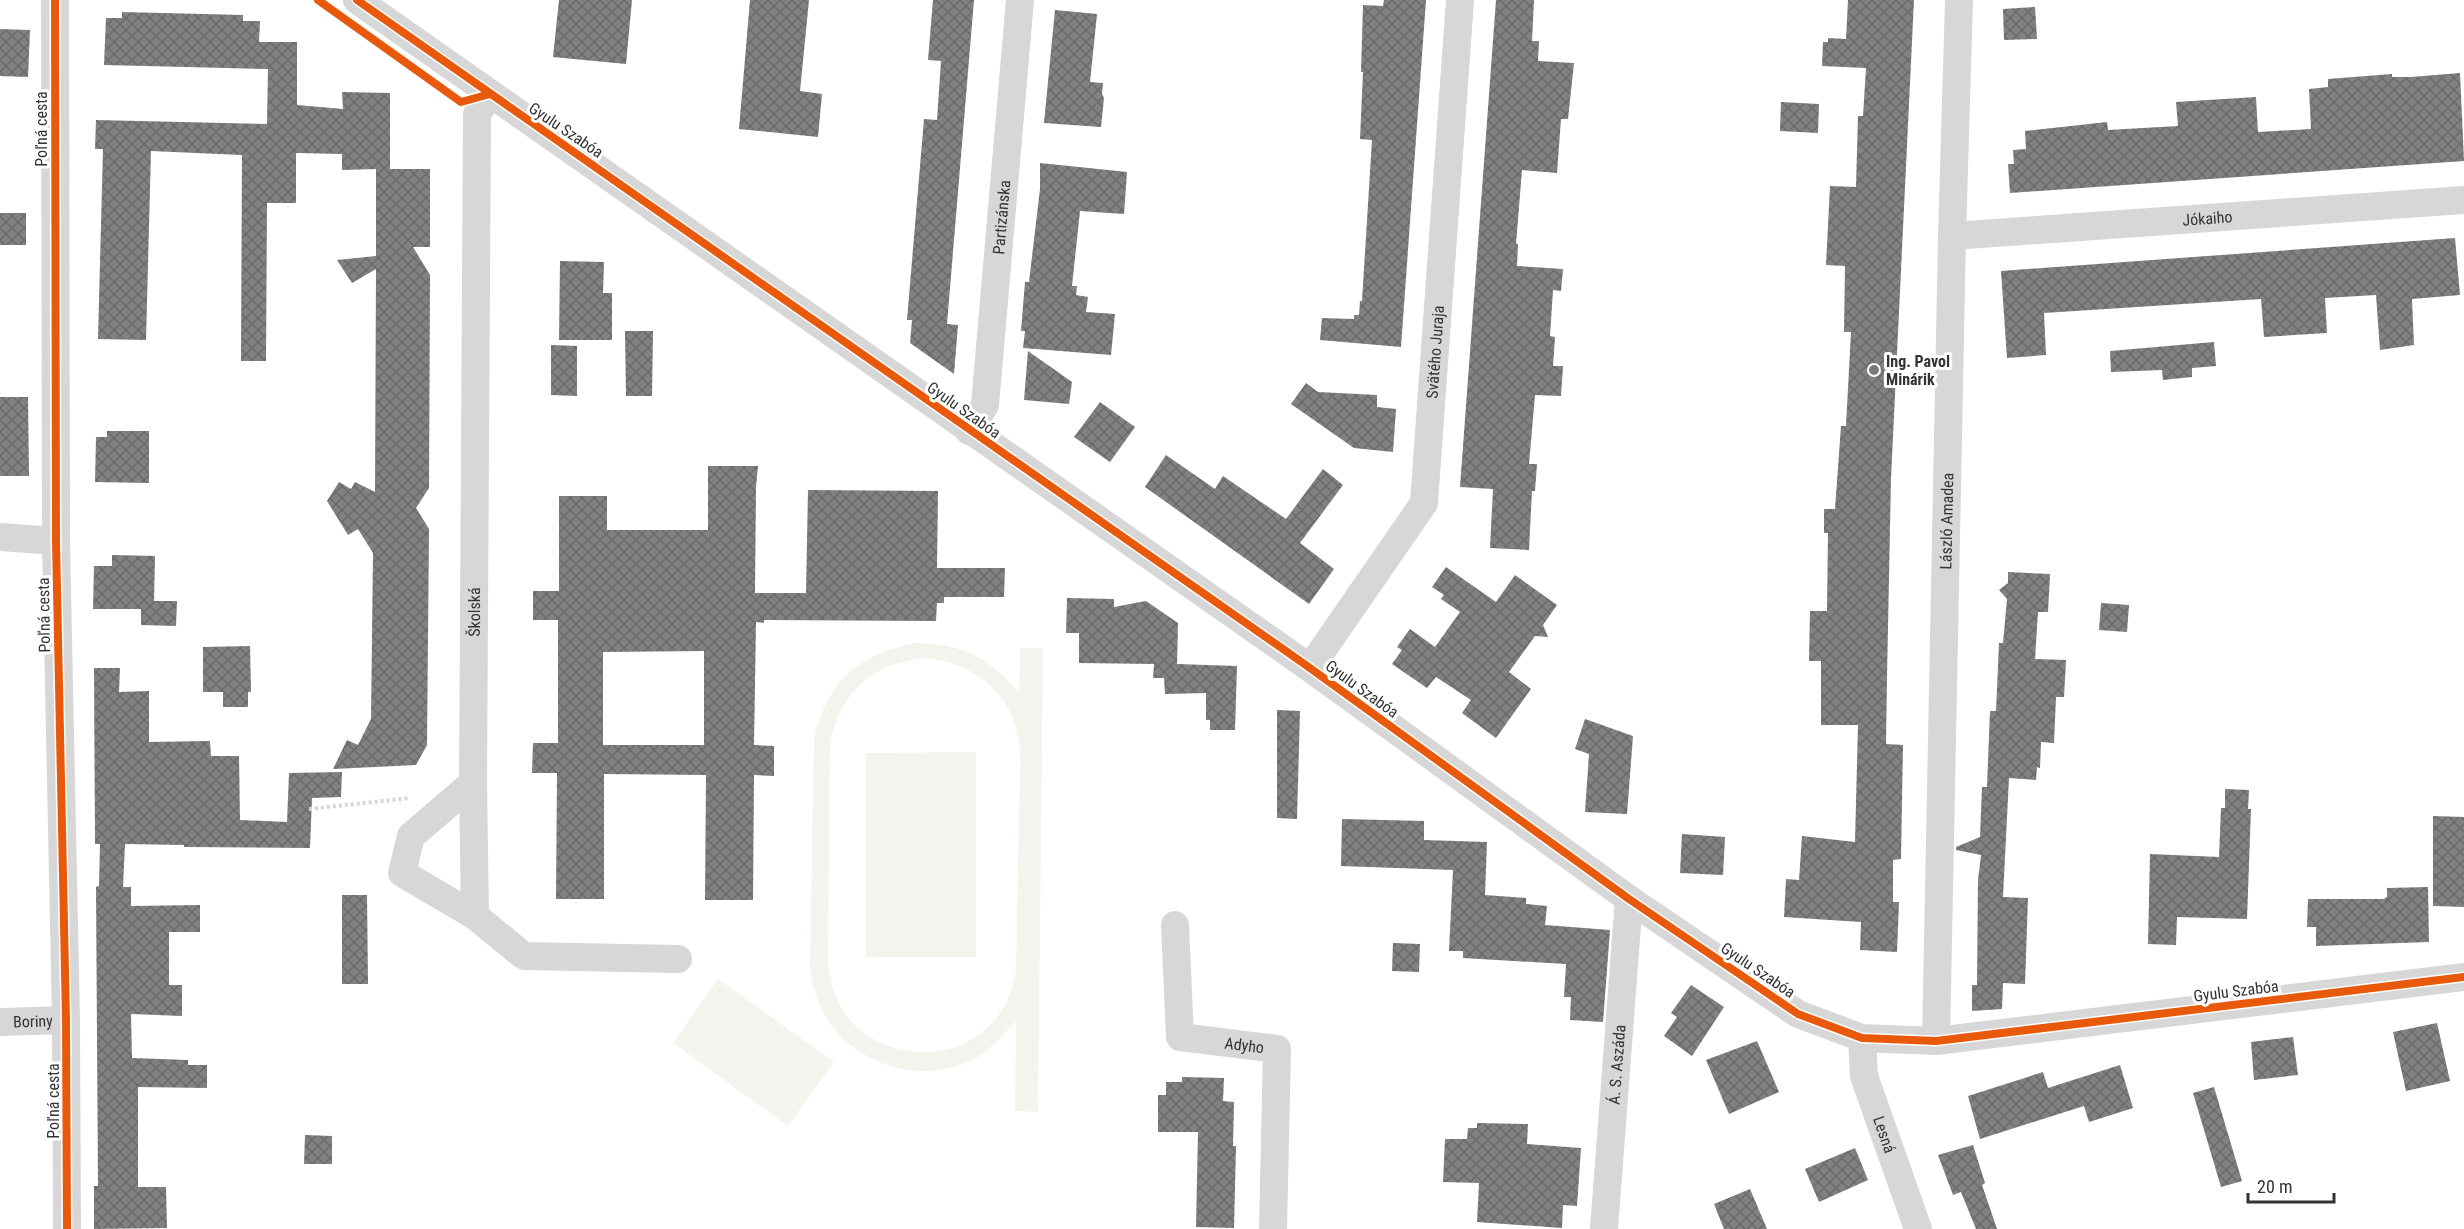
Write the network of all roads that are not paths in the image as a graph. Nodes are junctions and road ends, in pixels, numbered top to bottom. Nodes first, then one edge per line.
1 (55, 0) edge
2 (357, 0) edge
3 (1020, 0) edge
4 (1460, 0) edge
5 (1959, 0) edge
6 (490, 94) junction
7 (2464, 200) edge
8 (1952, 236) junction
9 (969, 431) junction
10 (0, 537) edge
11 (56, 541) junction
12 (1310, 668) junction
13 (473, 783) junction
14 (1629, 899) junction
15 (475, 916) junction
16 (1175, 925) dead end
17 (678, 959) dead end
18 (2464, 977) edge
19 (66, 1020) junction
20 (0, 1022) edge
21 (1862, 1038) junction
22 (1936, 1041) junction
23 (67, 1229) edge
24 (1273, 1229) edge
25 (1604, 1229) edge
26 (1918, 1229) edge

1 - 11 street, Poľná cesta
2 - 6 street, Gyulu Szabóa
3 - 9 street, Partizánska
4 - 12 street, Svätého Juraja
5 - 8 street, László Amadea
6 - 9 street, Gyulu Szabóa
6 - 13 street, Školská
7 - 8 street, Jókaiho
8 - 22 street, László Amadea
9 - 12 street, Gyulu Szabóa
10 - 11 street
11 - 19 street, Poľná cesta
12 - 14 street, Gyulu Szabóa
13 - 15 street, Školská
13 - 15 street
14 - 21 street, Gyulu Szabóa
14 - 25 street, Á. S. Aszáda
15 - 17 street
16 - 24 street, Adyho
18 - 22 street, Gyulu Szabóa
19 - 20 street, Boriny
19 - 23 street, Poľná cesta
21 - 22 street, Gyulu Szabóa
21 - 26 street, Lesná

